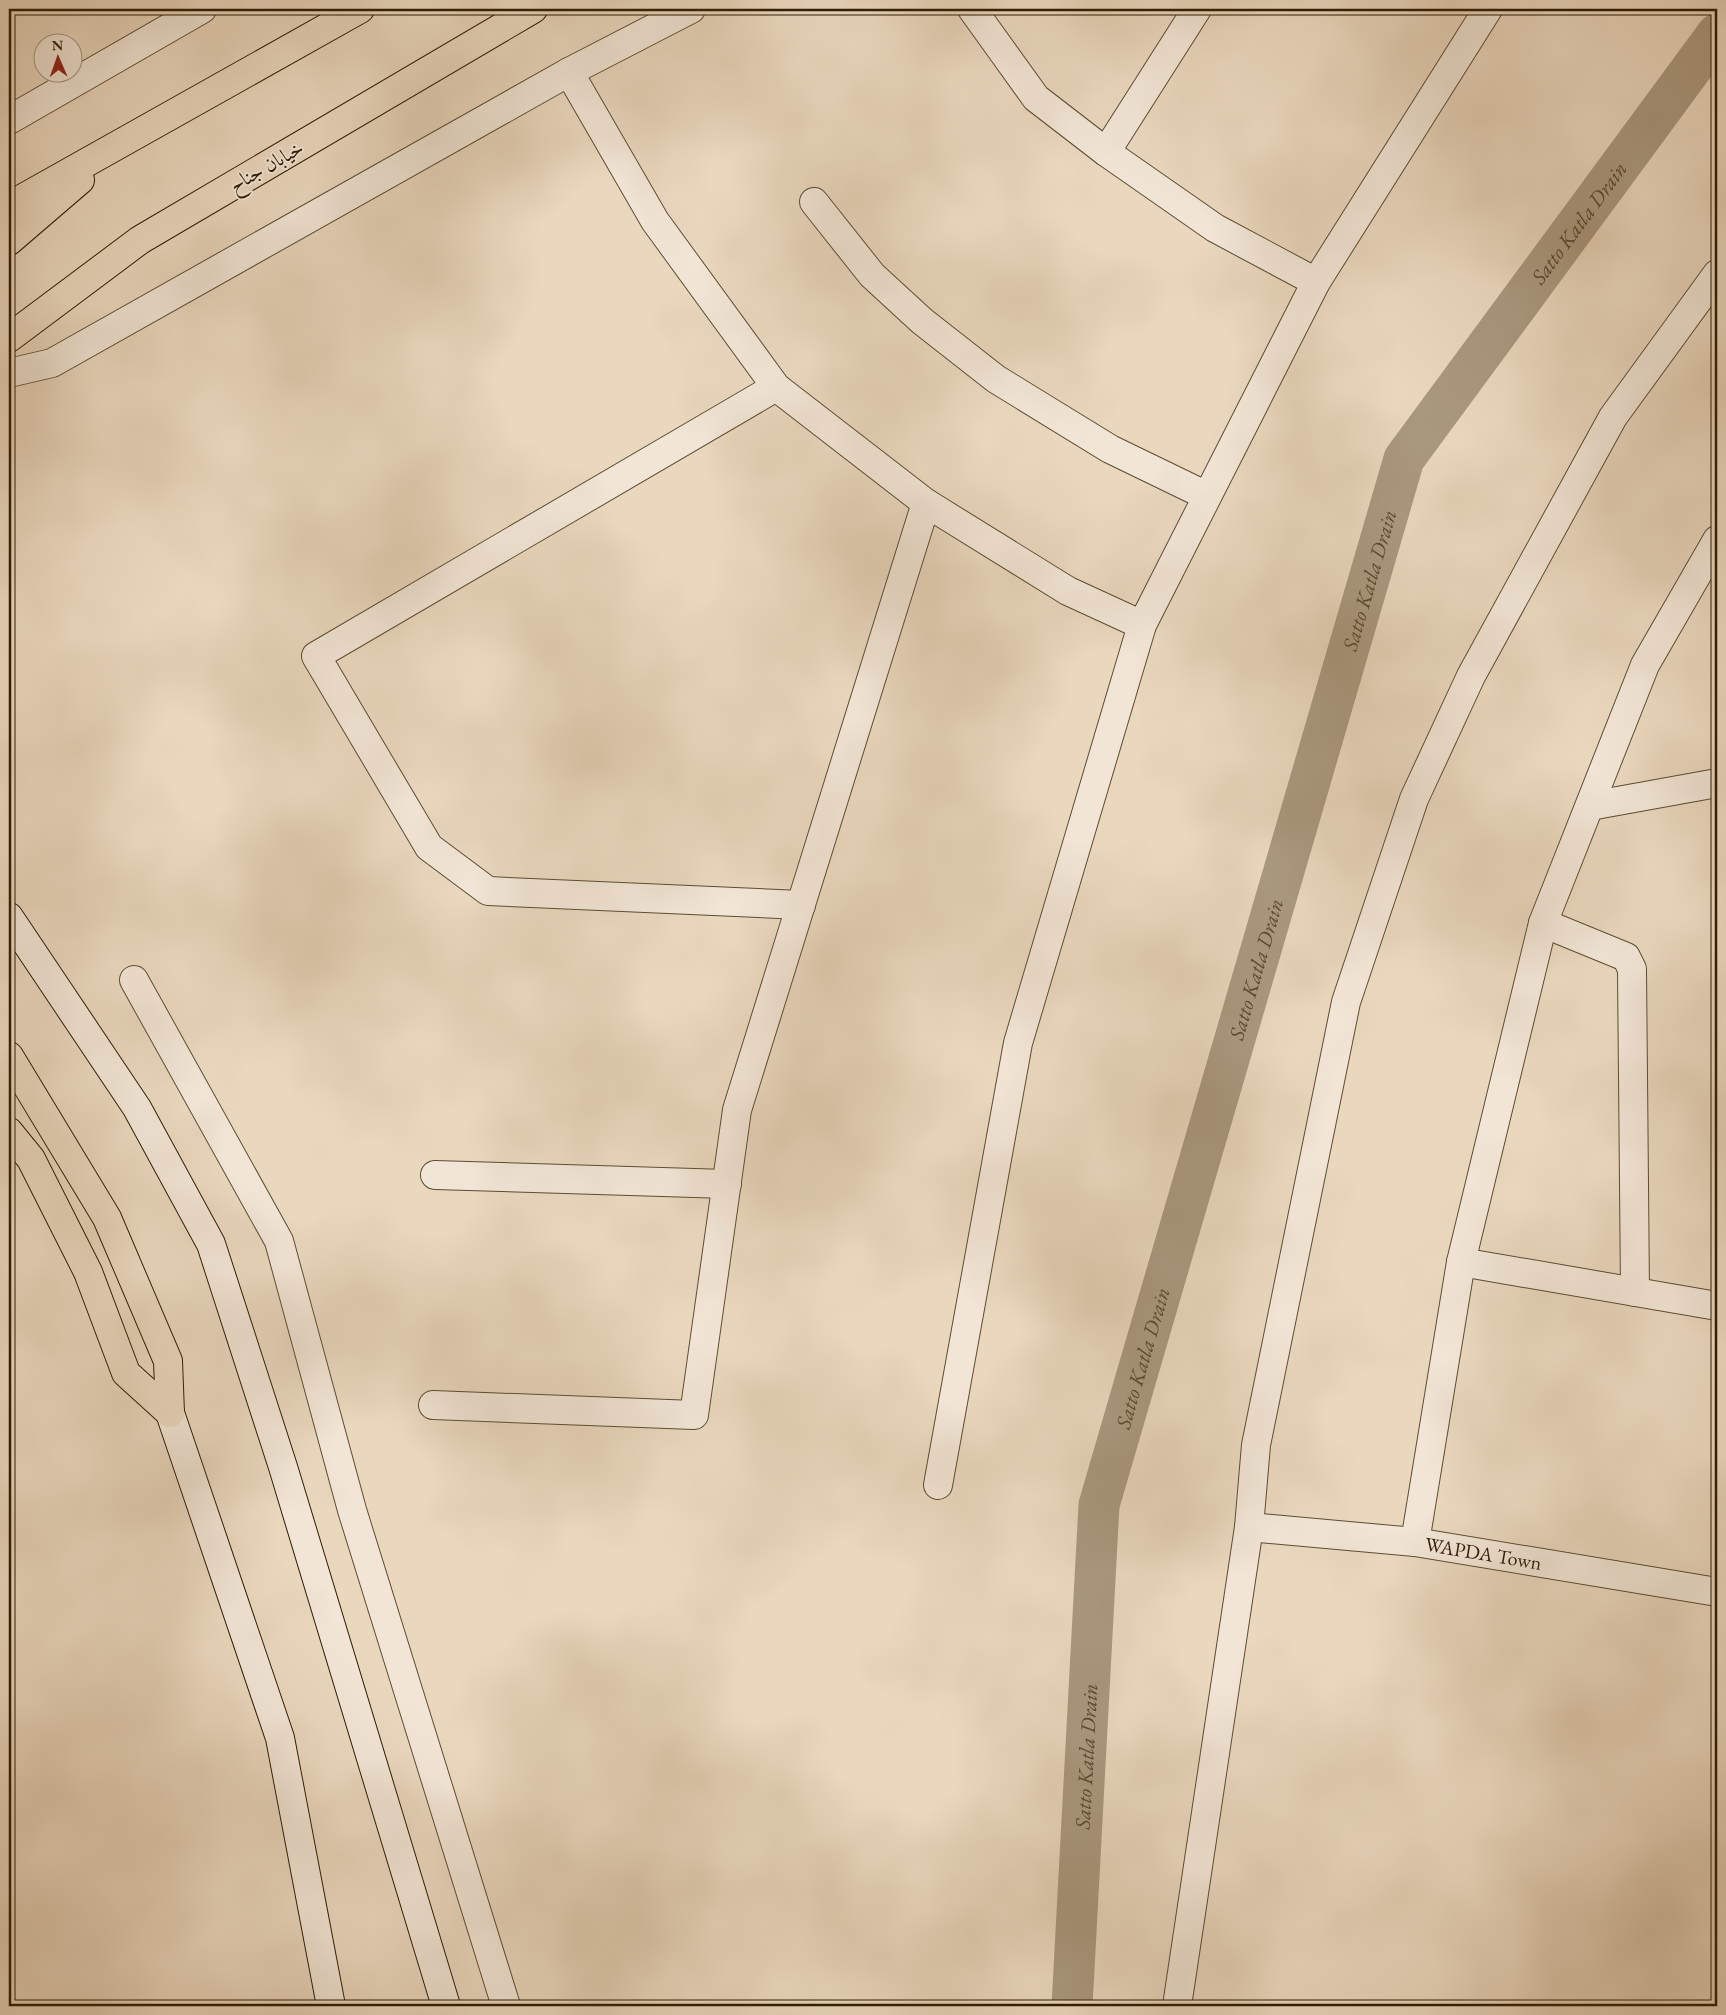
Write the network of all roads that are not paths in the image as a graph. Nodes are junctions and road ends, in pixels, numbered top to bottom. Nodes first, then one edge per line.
1 (202, 9) edge
2 (360, 9) edge
3 (533, 9) edge
4 (691, 9) edge
5 (972, 9) edge
6 (1197, 9) edge
7 (1488, 9) edge
8 (569, 72) junction
9 (9, 120) edge
10 (127, 140) junction
11 (1106, 152) junction
12 (814, 202) dead end
13 (9, 206) edge
14 (9, 240) edge
15 (1717, 274) edge
16 (1316, 282) junction
17 (9, 338) edge
18 (9, 373) edge
19 (776, 387) junction
20 (1206, 496) junction
21 (926, 503) junction
22 (1717, 540) edge
23 (1704, 583) edge
24 (1142, 625) junction
25 (1717, 783) edge
26 (1590, 806) junction
27 (801, 905) junction
28 (9, 917) edge
29 (1544, 923) junction
30 (134, 980) dead end
31 (9, 1056) edge
32 (9, 1132) edge
33 (435, 1175) dead end
34 (727, 1184) junction
35 (1461, 1262) junction
36 (1635, 1292) junction
37 (1717, 1306) edge
38 (433, 1405) dead end
39 (170, 1413) junction
40 (938, 1485) dead end
41 (1249, 1527) junction
42 (1415, 1542) junction
43 (1717, 1592) edge
44 (331, 2006) edge
45 (446, 2006) edge
46 (506, 2006) edge
47 (1177, 2006) edge

1 - 9 street
2 - 10 main road
3 - 17 main road, خیابان جناح
4 - 8 street
5 - 11 street
6 - 11 street
7 - 16 street
8 - 18 street
8 - 19 street
10 - 13 main road
10 - 14 main road
11 - 16 street
12 - 20 street
15 - 41 street
16 - 20 street
19 - 21 street
19 - 27 street
20 - 24 street
21 - 24 street
21 - 27 street
22 - 23 street
23 - 26 street
24 - 40 street
25 - 26 street
26 - 29 street
27 - 34 street
28 - 45 street
29 - 35 street
29 - 36 street
30 - 46 street
31 - 39 main road
32 - 39 main road
33 - 34 street
34 - 38 street
35 - 36 street
35 - 42 street
36 - 37 street
39 - 44 street
41 - 42 street, WAPDA Town
41 - 47 street
42 - 43 street, WAPDA Town

